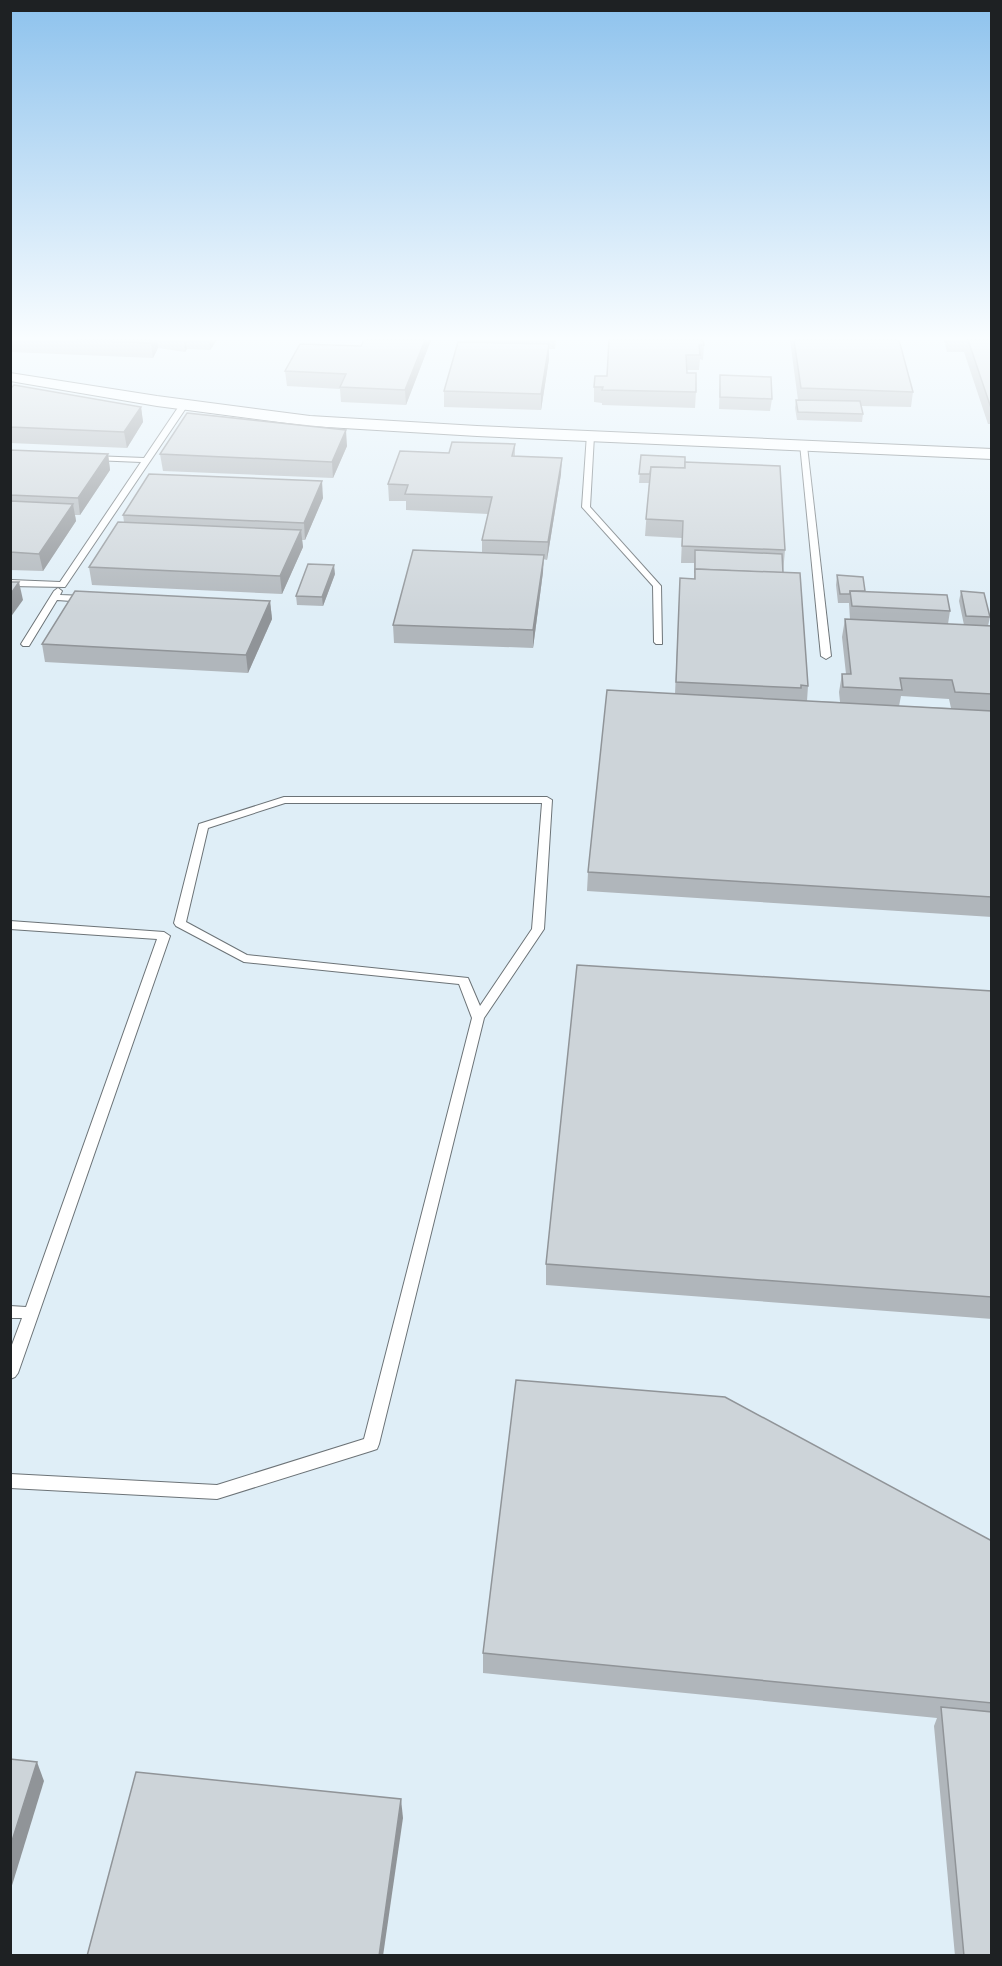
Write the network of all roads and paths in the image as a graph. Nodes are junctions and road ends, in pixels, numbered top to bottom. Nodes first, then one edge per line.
1 (165, 432) edge
2 (511, 432) edge
3 (590, 436) junction
4 (803, 446) junction
5 (992, 454) edge
6 (89, 458) edge
7 (145, 460) junction
8 (131, 481) junction
9 (143, 481) edge
10 (10, 583) edge
11 (62, 585) junction
12 (55, 597) junction
13 (102, 599) edge
14 (659, 642) dead end
15 (26, 644) dead end
16 (826, 656) dead end
17 (10, 925) edge
18 (478, 1018) junction
19 (10, 1312) edge
20 (32, 1313) junction
21 (11, 1370) edge
22 (10, 1481) edge

1 - 7 lane
2 - 3 street
3 - 4 street
3 - 14 lane
4 - 5 street
4 - 16 lane
6 - 7 lane
7 - 8 lane
8 - 9 lane
8 - 11 lane
10 - 11 lane
11 - 12 lane
12 - 13 lane
12 - 15 lane
17 - 20 lane
18 - 18 lane
18 - 22 lane
19 - 20 lane
20 - 21 lane

